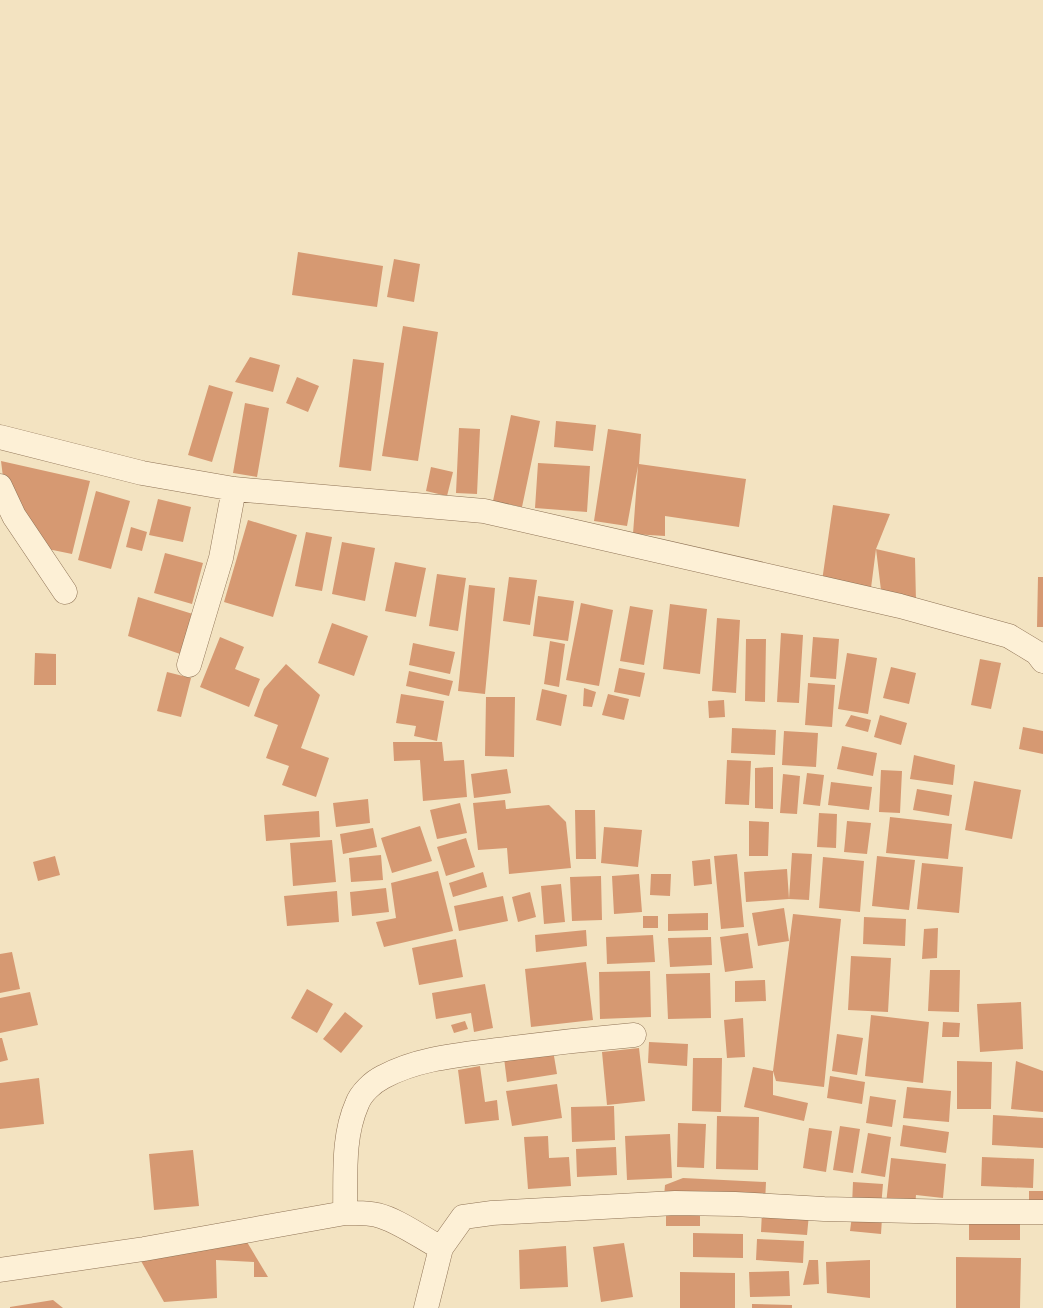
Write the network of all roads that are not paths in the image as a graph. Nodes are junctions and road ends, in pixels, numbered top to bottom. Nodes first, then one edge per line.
1 (0, 437) edge
2 (0, 486) edge
3 (234, 489) junction
4 (65, 592) dead end
5 (1043, 661) edge
6 (189, 665) dead end
7 (634, 1035) dead end
8 (1043, 1212) edge
9 (345, 1213) junction
10 (441, 1248) junction
11 (0, 1270) edge
12 (426, 1308) edge

1 - 3 street
2 - 4 street
3 - 5 street
3 - 6 street
7 - 9 street
8 - 10 street
9 - 10 street
9 - 11 street
10 - 12 street

